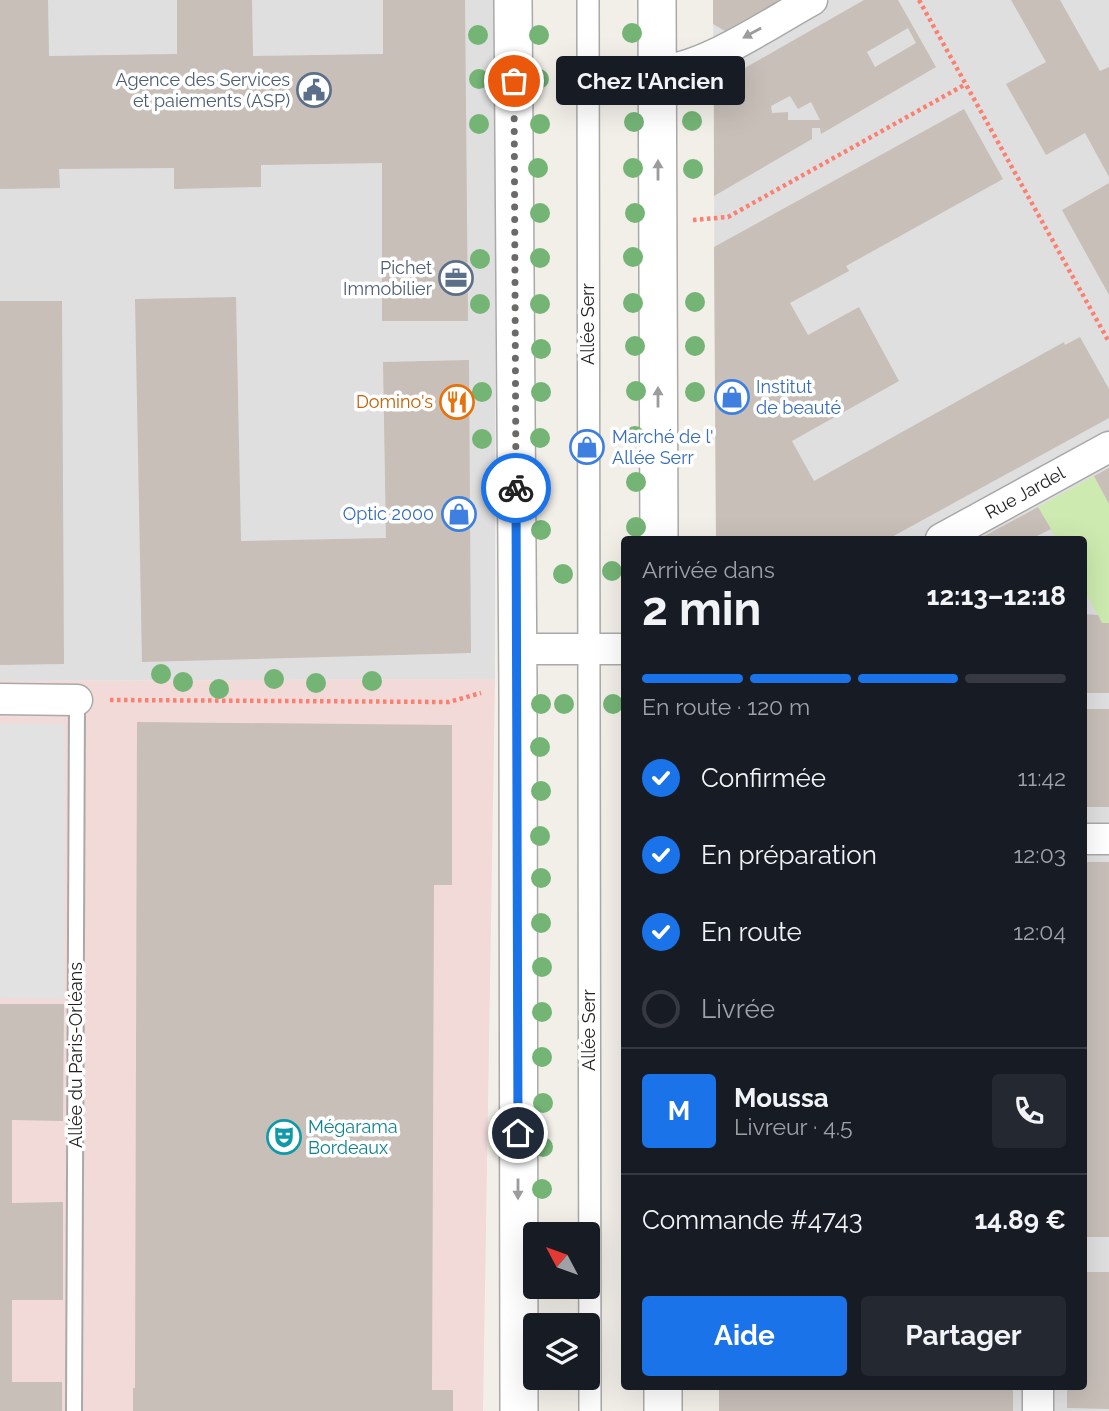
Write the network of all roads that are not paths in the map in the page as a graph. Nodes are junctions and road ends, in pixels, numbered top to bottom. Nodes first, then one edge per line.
1 (513, 0) edge
2 (588, 0) edge
3 (657, 0) edge
4 (812, 0) edge
5 (658, 71) junction
6 (1109, 447) edge
7 (659, 536) edge
8 (946, 536) edge
9 (516, 649) junction
10 (589, 649) junction
11 (621, 649) edge
12 (0, 699) edge
13 (77, 700) joint
14 (1087, 839) edge
15 (1109, 839) edge
16 (663, 1390) edge
17 (1038, 1390) edge
18 (74, 1411) edge
19 (519, 1411) edge
20 (590, 1411) edge
21 (663, 1411) edge
22 (1038, 1411) edge

1 - 9 street
2 - 10 street, Allée Serr
3 - 5 street
4 -> 5 street
7 -> 5 street
6 - 8 street, Rue Jardel
9 - 10 street
9 -> 19 street
10 - 11 street
10 - 20 street, Allée Serr
12 - 13 street
13 - 18 lane, Allée du Paris-Orléans
14 - 15 street
16 - 21 street
17 - 22 street

